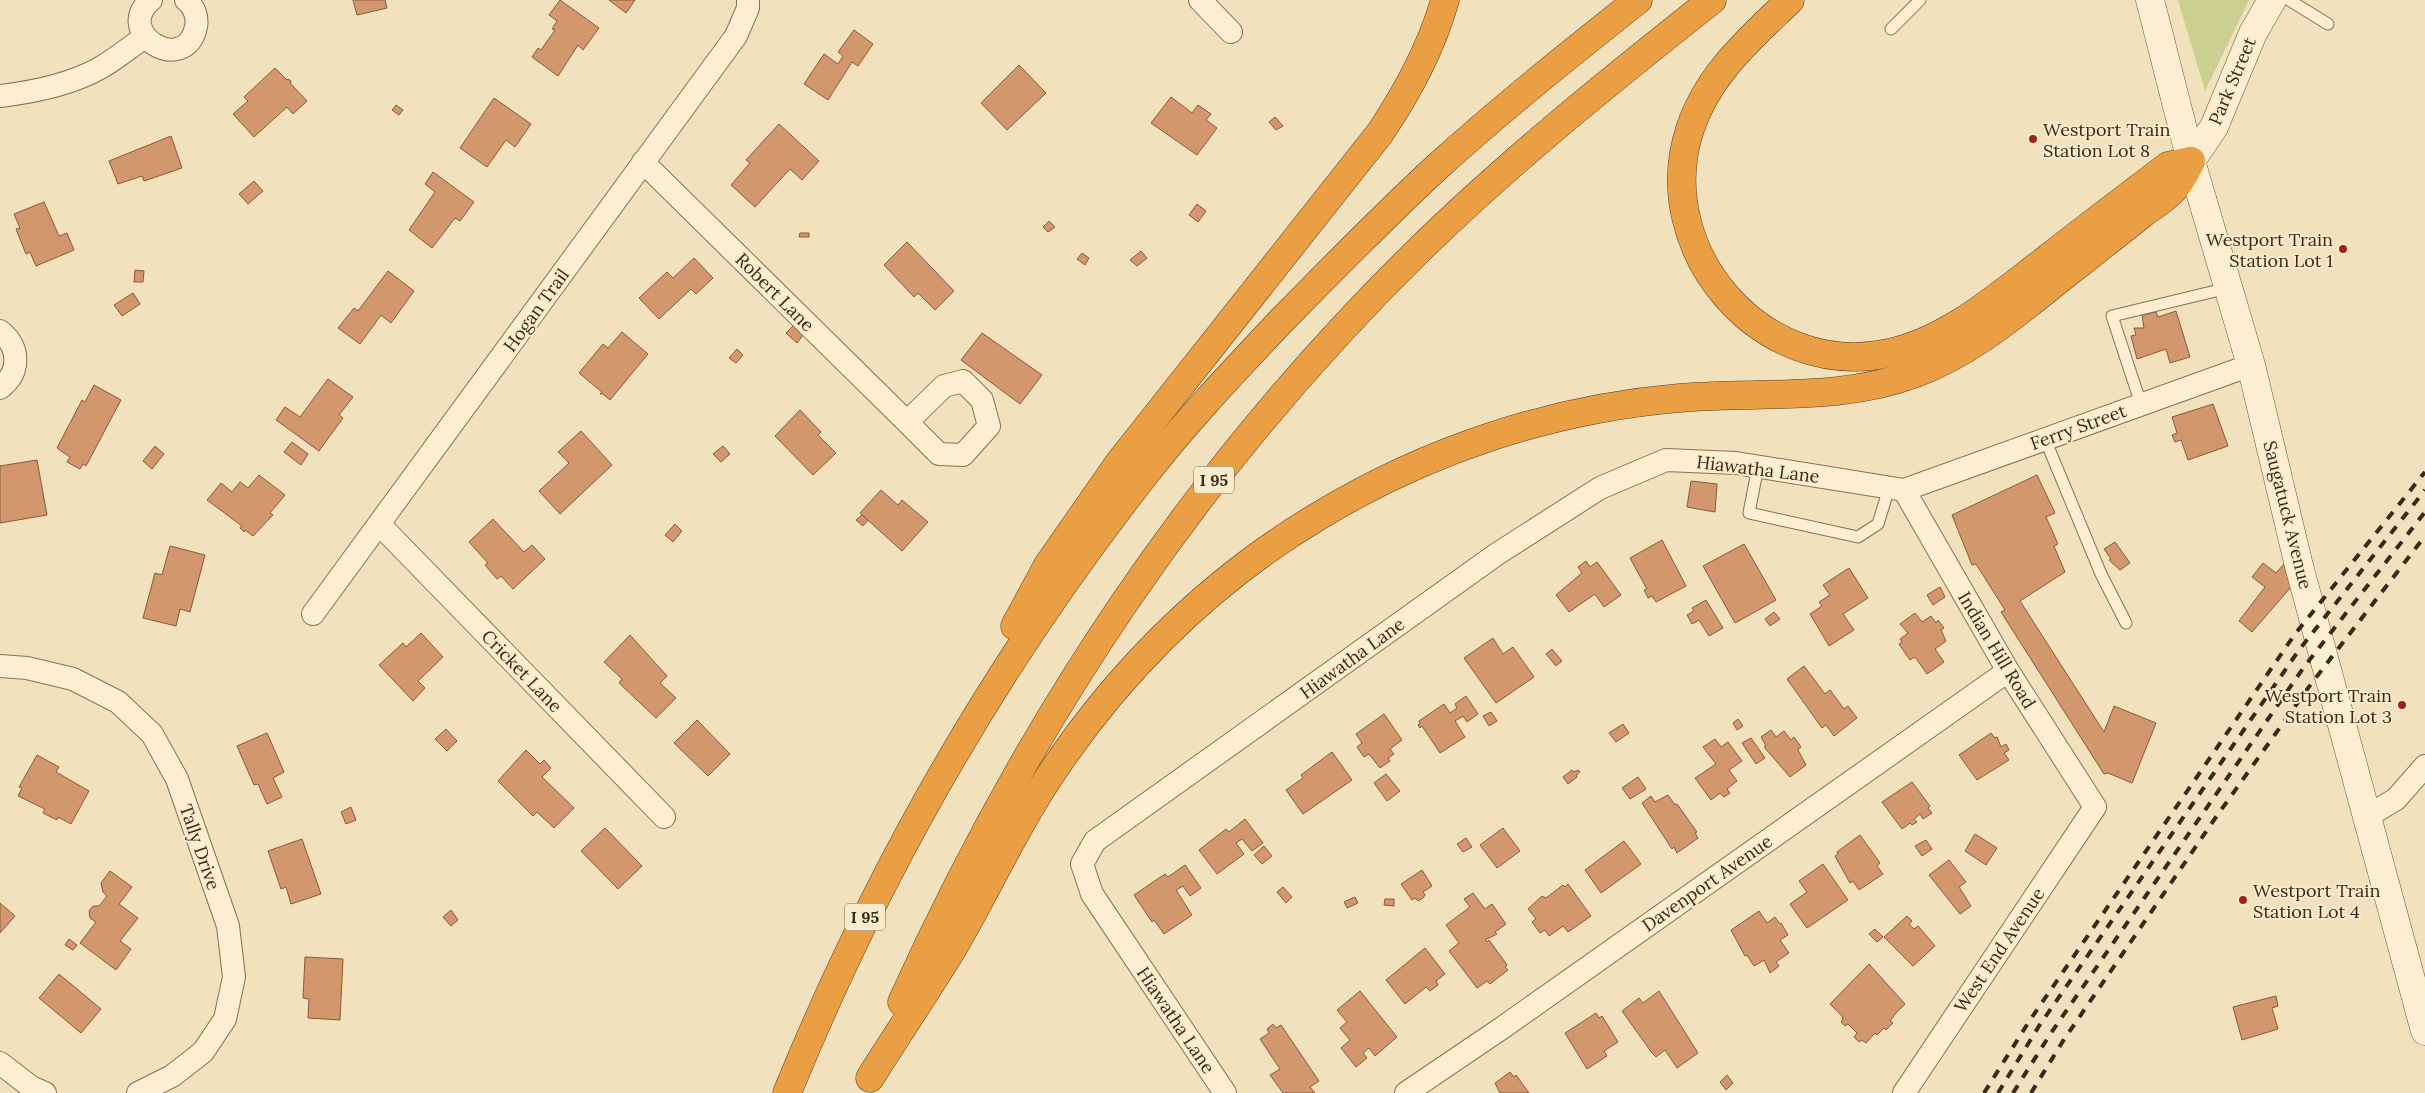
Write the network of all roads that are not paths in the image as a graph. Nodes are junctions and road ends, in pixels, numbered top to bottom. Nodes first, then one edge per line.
1 (151, 0) edge
2 (186, 0) edge
3 (748, 0) edge
4 (1200, 0) edge
5 (1445, 0) edge
6 (1638, 0) edge
7 (1712, 0) edge
8 (1790, 0) edge
9 (1920, 0) edge
10 (2150, 0) edge
11 (2272, 0) edge
12 (2289, 0) edge
13 (2328, 24) dead end
14 (1891, 29) dead end
15 (1231, 32) dead end
16 (145, 37) junction
17 (0, 96) edge
18 (2192, 161) junction
19 (643, 162) junction
20 (2228, 288) junction
21 (0, 331) edge
22 (2251, 365) junction
23 (0, 388) edge
24 (2142, 404) junction
25 (907, 422) dead end
26 (2045, 439) junction
27 (1758, 466) junction
28 (1897, 489) junction
29 (380, 525) junction
30 (313, 614) dead end
31 (2126, 623) dead end
32 (0, 666) edge
33 (2008, 671) junction
34 (956, 749) junction
35 (2425, 766) edge
36 (2095, 807) joint
37 (2368, 816) junction
38 (664, 817) dead end
39 (2425, 1031) edge
40 (0, 1063) edge
41 (867, 1085) edge
42 (45, 1093) edge
43 (138, 1093) edge
44 (787, 1093) edge
45 (1225, 1093) edge
46 (1406, 1093) edge
47 (1904, 1093) edge

1 - 16 street
2 - 16 street
3 - 19 street, Hogan Trail
4 - 15 street
5 - 34 highway
6 - 34 highway, I 95
7 - 41 highway, I 95
8 - 18 highway
9 - 14 lane
10 - 18 main road, Saugatuck Avenue
11 - 18 main road, Park Street
12 - 13 lane
16 - 17 street
18 - 20 main road, Saugatuck Avenue
18 - 41 highway
19 - 25 street, Robert Lane
19 - 29 street, Hogan Trail
20 - 22 main road, Saugatuck Avenue
20 - 24 lane
21 - 23 street
22 - 24 street, Ferry Street
22 - 37 main road, Saugatuck Avenue
24 - 26 street, Ferry Street
26 - 28 street, Ferry Street
26 - 31 lane
27 - 28 street, Hiawatha Lane
27 - 28 lane
27 - 45 street, Hiawatha Lane
28 - 33 street, Indian Hill Road
29 - 30 street, Hogan Trail
29 - 38 street, Cricket Lane
32 - 43 street, Tally Drive
33 - 36 street, Indian Hill Road
33 - 46 street, Davenport Avenue
34 - 44 highway, I 95
35 - 37 street
36 - 47 street, West End Avenue
37 - 39 main road, Saugatuck Avenue
40 - 42 street

